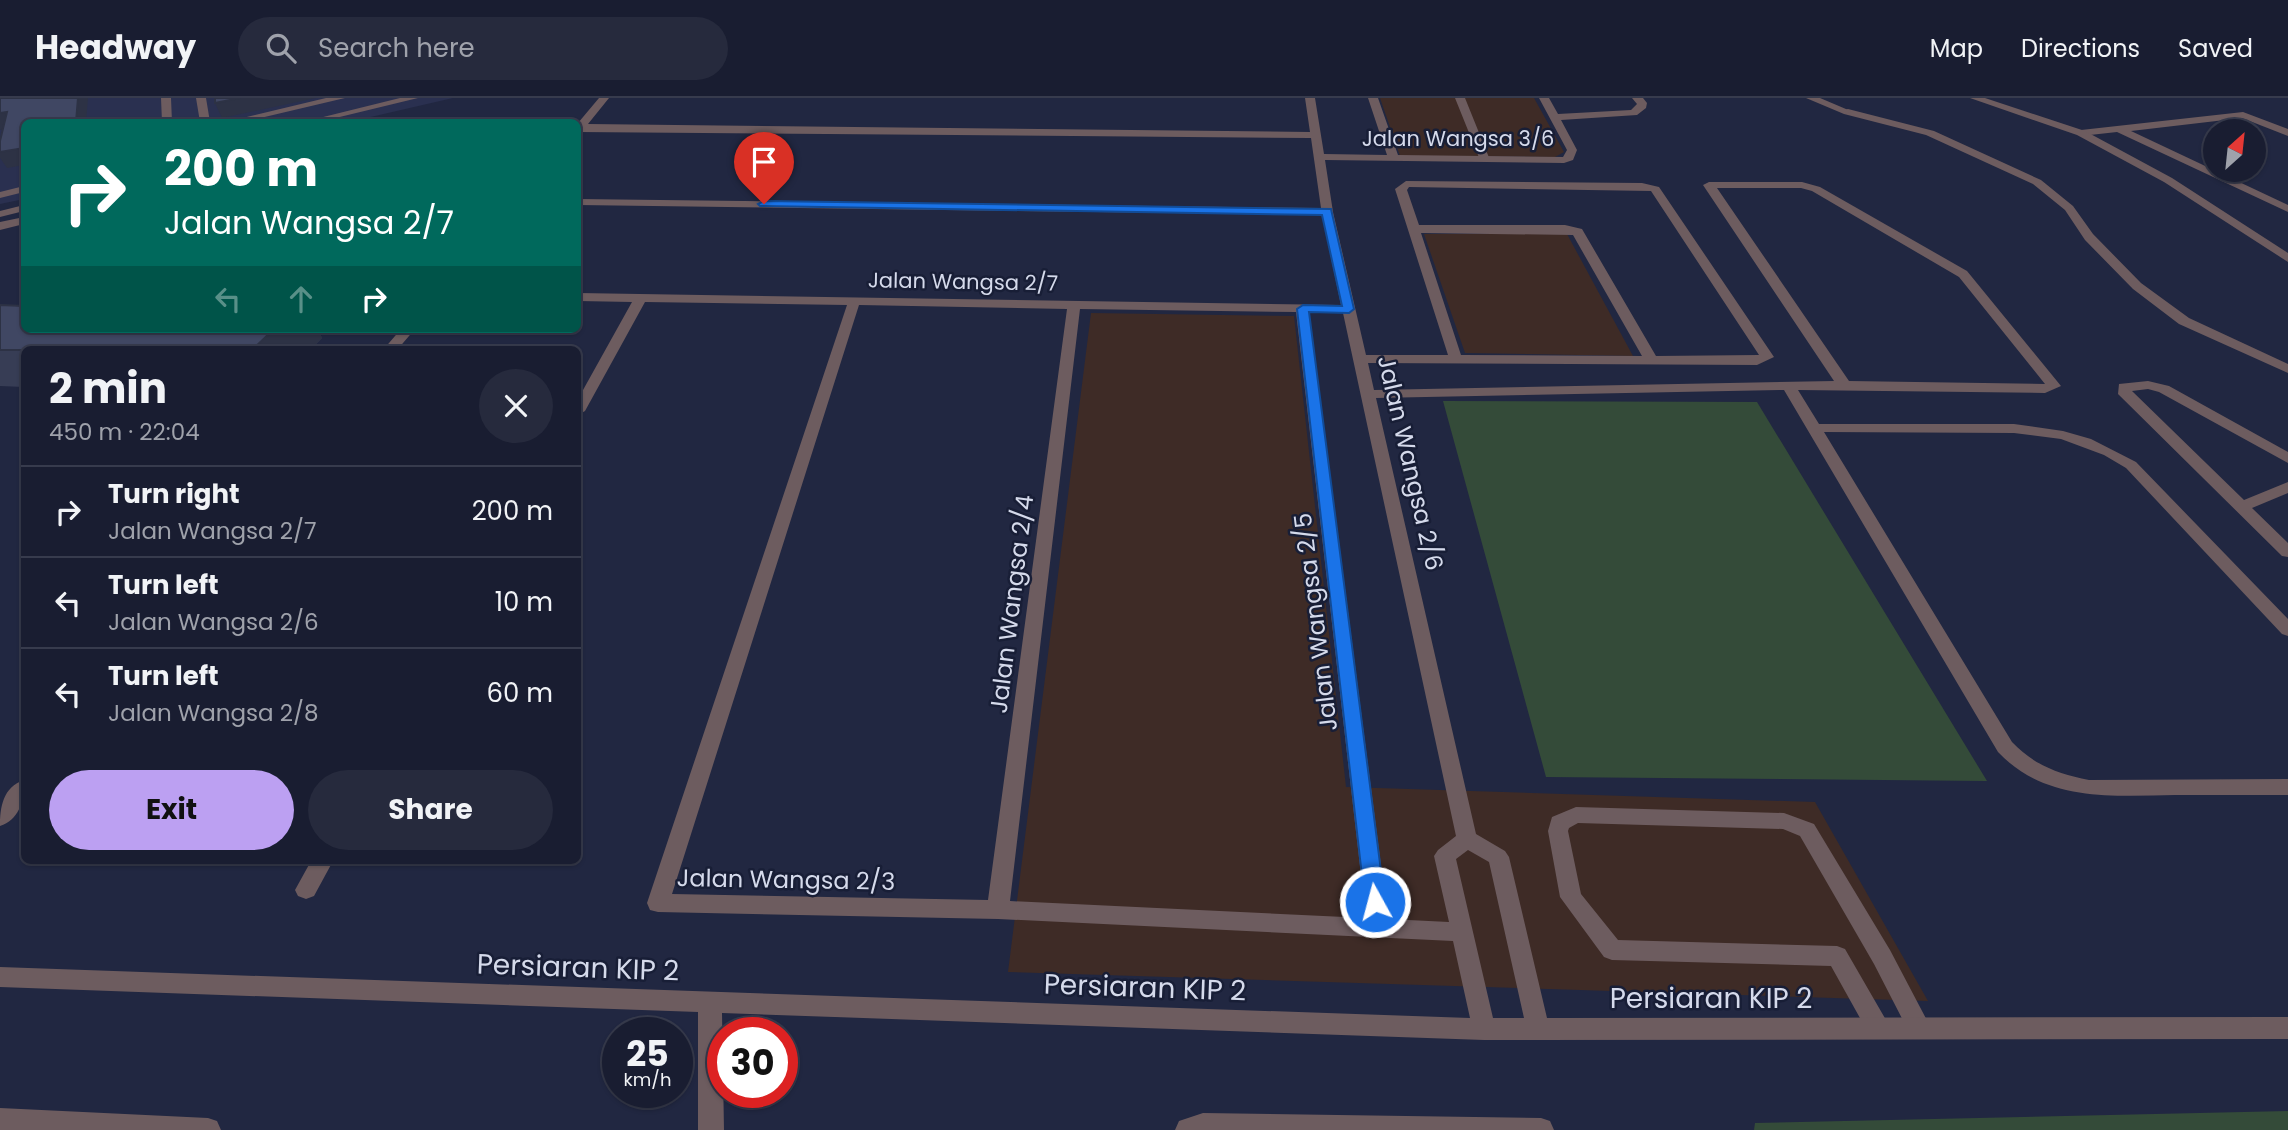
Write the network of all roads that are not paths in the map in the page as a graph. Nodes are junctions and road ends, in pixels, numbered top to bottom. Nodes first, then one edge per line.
1 (166, 98) edge
2 (201, 98) edge
3 (340, 98) edge
4 (413, 98) edge
5 (604, 98) edge
6 (1310, 98) edge
7 (1373, 98) edge
8 (1460, 98) edge
9 (1544, 98) edge
10 (1637, 98) edge
11 (1811, 98) edge
12 (1975, 98) edge
13 (369, 108) junction
14 (1555, 117) junction
15 (167, 119) edge
16 (204, 119) edge
17 (245, 119) edge
18 (321, 119) edge
19 (376, 119) edge
20 (581, 125) edge
21 (581, 128) edge
22 (2119, 129) junction
23 (2081, 133) junction
24 (2288, 133) edge
25 (1314, 135) junction
26 (1321, 157) junction
27 (1394, 159) junction
28 (1485, 160) junction
29 (21, 190) edge
30 (0, 195) edge
31 (581, 202) edge
32 (21, 209) edge
33 (2288, 209) edge
34 (1327, 212) junction
35 (0, 214) edge
36 (21, 222) edge
37 (0, 226) edge
38 (1414, 229) junction
39 (2288, 258) edge
40 (581, 297) edge
41 (641, 298) junction
42 (854, 302) junction
43 (1074, 305) junction
44 (1303, 309) junction
45 (1349, 309) junction
46 (1455, 358) junction
47 (1360, 359) junction
48 (1651, 362) junction
49 (2288, 369) edge
50 (1844, 385) junction
51 (1789, 386) junction
52 (1368, 394) junction
53 (581, 406) edge
54 (1815, 428) junction
55 (2288, 458) edge
56 (2288, 487) edge
57 (2241, 507) junction
58 (2288, 552) edge
59 (2288, 630) edge
60 (2288, 787) edge
61 (21, 792) edge
62 (0, 818) edge
63 (1468, 839) junction
64 (320, 864) edge
65 (306, 890) dead end
66 (998, 910) junction
67 (1378, 929) junction
68 (1462, 932) junction
69 (0, 977) edge
70 (710, 1002) junction
71 (1538, 1028) junction
72 (1878, 1028) junction
73 (1919, 1028) junction
74 (2288, 1028) edge
75 (1484, 1029) junction
76 (3, 1123) edge
77 (138, 1128) edge
78 (208, 1130) edge
79 (711, 1130) edge
80 (1188, 1130) edge
81 (1541, 1130) edge

1 - 15 street
2 - 16 street
3 - 17 street
4 - 13 street
5 - 20 street
6 - 25 street, Jalan Wangsa 2/6
7 - 27 street
8 - 28 street
9 - 14 street, Jalan Wangsa 3/6
10 - 14 street
11 - 49 street
12 - 23 street
13 - 18 street
13 - 19 street
14 - 28 street, Jalan Wangsa 3/6
21 - 25 street
22 - 23 street
22 - 24 street
22 - 33 street
23 - 39 street
25 - 26 street, Jalan Wangsa 2/6
26 - 27 street, Jalan Wangsa 3/6
26 - 34 street, Jalan Wangsa 2/6
27 - 28 street, Jalan Wangsa 3/6
29 - 30 street
31 - 34 street
32 - 35 street
34 - 45 street, Jalan Wangsa 2/6
36 - 37 street
38 - 46 street
38 - 48 street
38 - 48 street
40 - 41 street, Jalan Wangsa 2/7
41 - 42 street, Jalan Wangsa 2/7
41 - 53 street
42 - 43 street, Jalan Wangsa 2/7
42 - 66 street, Jalan Wangsa 2/3
43 - 44 street, Jalan Wangsa 2/7
43 - 66 street, Jalan Wangsa 2/4
44 - 45 street, Jalan Wangsa 2/7
44 - 67 street, Jalan Wangsa 2/5
45 - 47 street, Jalan Wangsa 2/6
46 - 47 street
46 - 48 street
47 - 52 street, Jalan Wangsa 2/6
50 - 50 street
50 - 51 street
51 - 52 street
51 - 54 street
52 - 63 street, Jalan Wangsa 2/6
54 - 59 street
54 - 60 street
55 - 57 street
56 - 57 street
57 - 58 street
61 - 62 street
63 - 68 street
63 - 71 street
64 - 65 street
66 - 67 street, Jalan Wangsa 2/3
67 - 68 street, Jalan Wangsa 2/3
68 - 75 street
69 - 70 street, Persiaran KIP 2
70 - 75 street, Persiaran KIP 2
70 - 79 street
71 - 72 street, Persiaran KIP 2
71 - 75 street, Persiaran KIP 2
72 - 73 street, Persiaran KIP 2
72 - 73 street
73 - 74 street, Persiaran KIP 2
76 - 77 street
77 - 78 street
80 - 81 street

